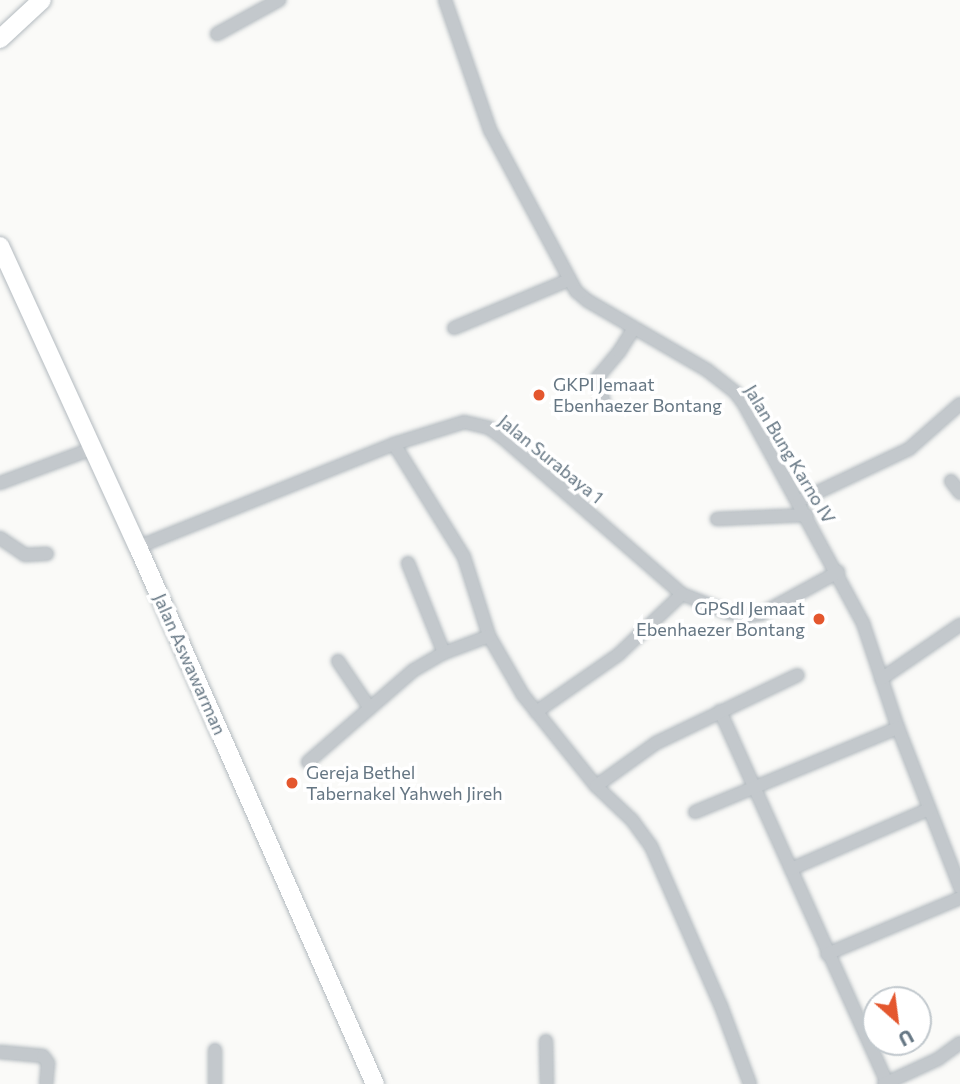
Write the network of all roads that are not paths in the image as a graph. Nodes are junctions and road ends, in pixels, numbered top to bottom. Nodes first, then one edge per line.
1 (42, 0) edge
2 (279, 0) edge
3 (445, 0) edge
4 (2, 34) edge
5 (217, 34) dead end
6 (4, 253) edge
7 (569, 280) junction
8 (454, 328) dead end
9 (634, 328) junction
10 (604, 404) dead end
11 (960, 404) edge
12 (394, 444) junction
13 (93, 448) junction
14 (951, 481) dead end
15 (0, 483) edge
16 (960, 493) edge
17 (799, 501) junction
18 (807, 515) junction
19 (717, 519) dead end
20 (0, 542) edge
21 (138, 547) junction
22 (47, 554) dead end
23 (408, 563) dead end
24 (838, 572) junction
25 (682, 594) junction
26 (960, 625) edge
27 (489, 636) junction
28 (444, 653) junction
29 (338, 661) dead end
30 (798, 675) dead end
31 (881, 679) junction
32 (369, 708) junction
33 (720, 711) junction
34 (536, 712) junction
35 (898, 728) junction
36 (308, 762) dead end
37 (596, 786) junction
38 (754, 787) junction
39 (929, 809) junction
40 (695, 812) dead end
41 (791, 869) junction
42 (960, 887) edge
43 (960, 898) edge
44 (827, 954) junction
45 (546, 1041) dead end
46 (960, 1043) edge
47 (215, 1050) dead end
48 (0, 1052) edge
49 (886, 1083) edge
50 (46, 1084) edge
51 (215, 1084) edge
52 (375, 1084) edge
53 (547, 1084) edge
54 (750, 1084) edge

1 - 4 street
2 - 5 street
3 - 7 street, Jalan Bung Karno IV
6 - 13 street, Jalan Aswawarman
7 - 8 street
7 - 9 street, Jalan Bung Karno IV
9 - 10 street
9 - 17 street, Jalan Bung Karno IV
11 - 17 street
12 - 21 street, Jalan Surabaya 1
12 - 25 street, Jalan Surabaya 1
12 - 27 street
13 - 15 street
13 - 21 street, Jalan Aswawarman
14 - 16 street
17 - 18 street, Jalan Bung Karno IV
18 - 19 street
18 - 24 street, Jalan Bung Karno IV
20 - 22 street
21 - 52 street, Jalan Aswawarman
23 - 28 street
24 - 25 street, Jalan Surabaya 1
24 - 31 street, Jalan Bung Karno IV
25 - 34 street
26 - 31 street
27 - 28 street
27 - 34 street
28 - 32 street
29 - 32 street
30 - 33 street
31 - 35 street, Jalan Bung Karno IV
32 - 36 street
33 - 37 street
33 - 38 street
34 - 37 street
35 - 38 street
35 - 39 street, Jalan Bung Karno IV
37 - 54 street
38 - 40 street
38 - 41 street
39 - 41 street
39 - 42 street, Jalan Bung Karno IV
41 - 44 street
43 - 44 street
44 - 49 street
45 - 53 street
46 - 49 street
47 - 51 street
48 - 50 street

